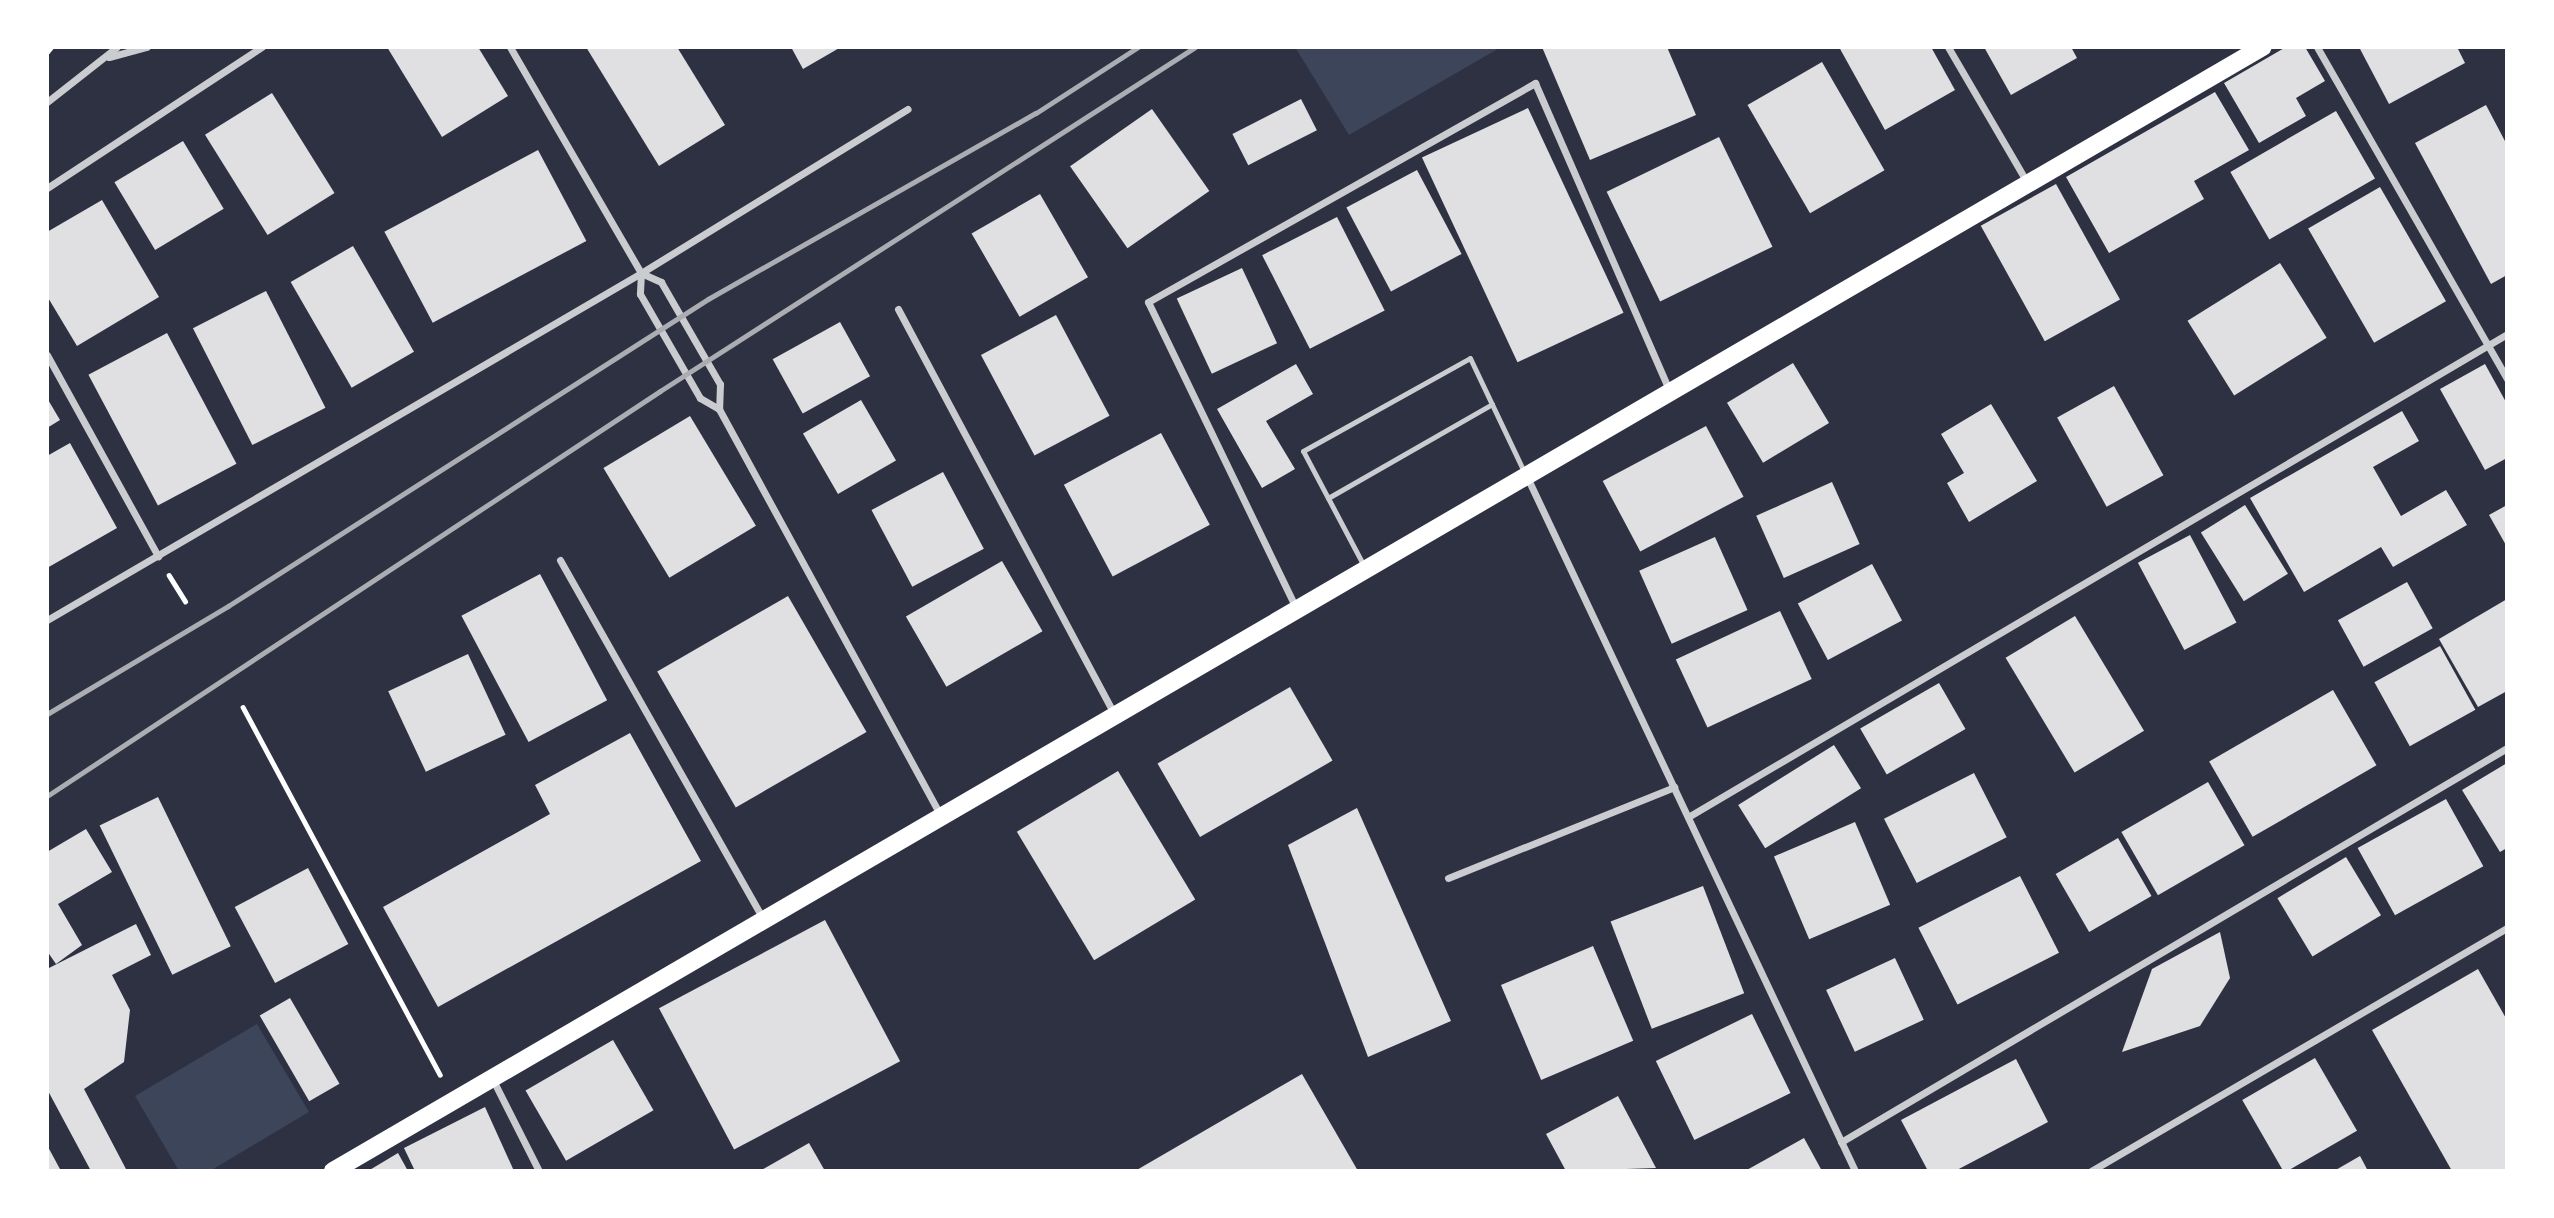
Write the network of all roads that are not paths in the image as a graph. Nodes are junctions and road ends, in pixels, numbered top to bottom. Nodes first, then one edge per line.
1 (117, 47) edge
2 (147, 47) edge
3 (262, 47) edge
4 (510, 47) edge
5 (1948, 47) edge
6 (2263, 47) edge
7 (2317, 47) edge
8 (105, 59) junction
9 (47, 102) edge
10 (908, 110) dead end
11 (2029, 185) junction
12 (47, 188) edge
13 (641, 273) junction
14 (898, 309) dead end
15 (2507, 334) edge
16 (2488, 346) junction
17 (47, 355) edge
18 (2507, 379) edge
19 (1670, 393) junction
20 (1492, 404) junction
21 (719, 410) junction
22 (1527, 477) junction
23 (1328, 498) junction
24 (158, 556) junction
25 (560, 560) dead end
26 (1366, 570) junction
27 (1297, 610) junction
28 (47, 620) edge
29 (1115, 716) junction
30 (2507, 748) edge
31 (1674, 787) junction
32 (941, 816) junction
33 (1688, 817) junction
34 (1448, 878) dead end
35 (764, 920) junction
36 (2507, 928) edge
37 (492, 1078) junction
38 (1841, 1142) junction
39 (333, 1171) edge
40 (539, 1171) edge
41 (1855, 1171) edge
42 (2091, 1171) edge

1 - 8 street
2 - 8 street
3 - 12 street
4 - 13 street
5 - 11 street
6 - 11 main road
7 - 16 street
8 - 9 street
10 - 13 street
11 - 19 main road
13 - 21 street
13 - 21 street
13 - 24 street
14 - 29 street
15 - 16 street
16 - 18 street
16 - 33 street
17 - 24 street
19 - 22 main road
19 - 27 street
20 - 22 lane
20 - 23 lane
20 - 23 lane
21 - 32 street
22 - 26 main road
22 - 31 street
23 - 26 lane
24 - 28 street
25 - 35 street
26 - 27 main road
27 - 29 main road
29 - 32 main road
30 - 38 street
31 - 33 street
31 - 34 street
32 - 35 main road
33 - 38 street
35 - 37 main road
36 - 42 street
37 - 39 main road
37 - 40 street
38 - 41 street

